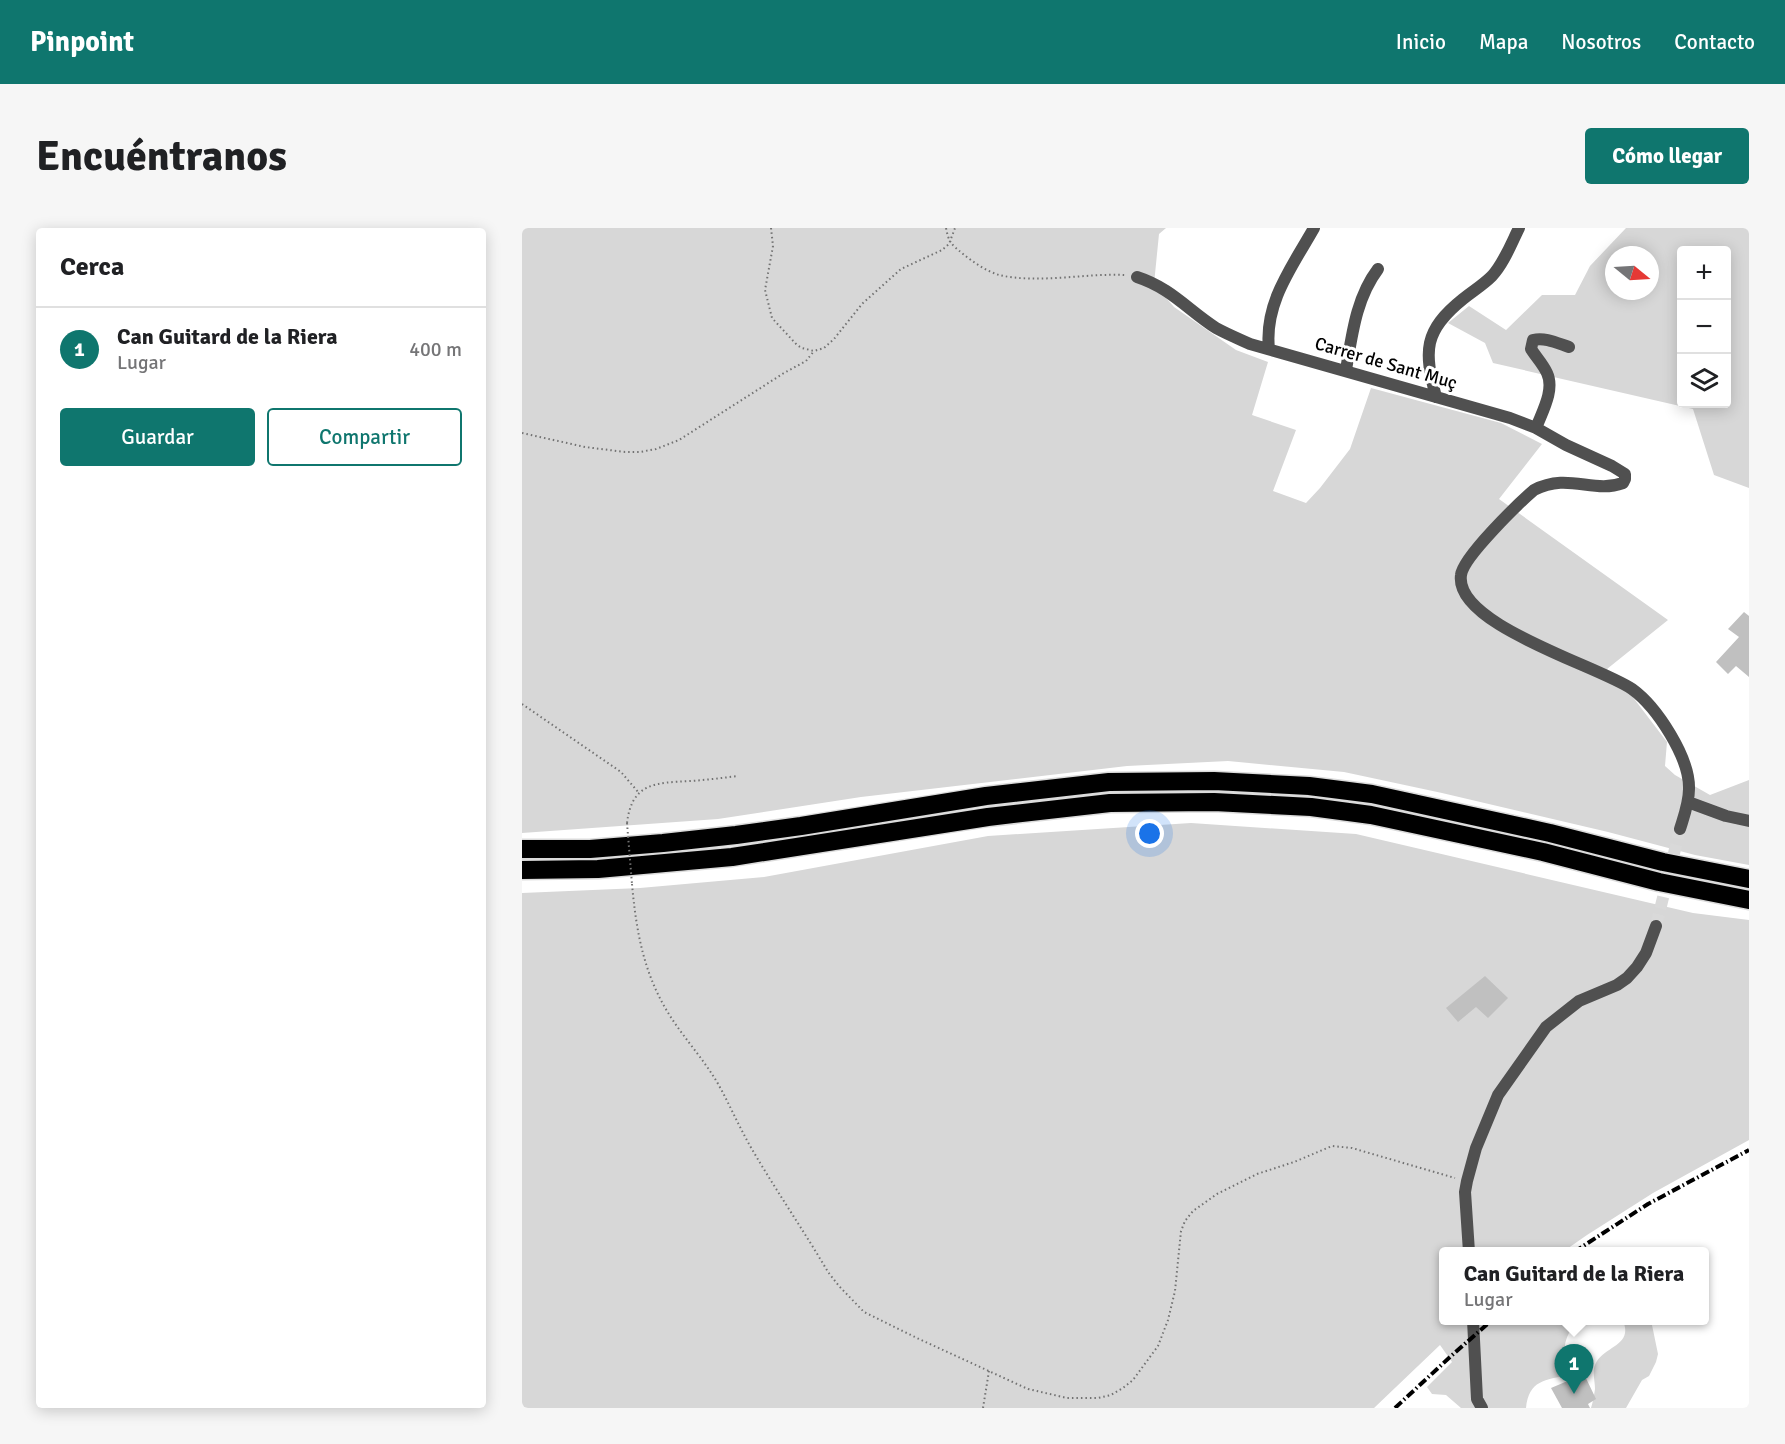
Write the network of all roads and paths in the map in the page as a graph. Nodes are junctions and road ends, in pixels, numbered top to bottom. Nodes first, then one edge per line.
1 (771, 228) edge
2 (946, 228) edge
3 (955, 228) edge
4 (1314, 228) edge
5 (1519, 228) edge
6 (950, 243) junction
7 (1378, 269) dead end
8 (1137, 278) joint
9 (1569, 347) dead end
10 (1269, 349) junction
11 (814, 351) junction
12 (1346, 370) junction
13 (1436, 397) junction
14 (1536, 428) junction
15 (522, 433) edge
16 (522, 704) edge
17 (738, 776) dead end
18 (639, 793) junction
19 (1688, 802) junction
20 (1749, 821) edge
21 (1680, 829) tunnel mouth
22 (522, 849) edge
23 (522, 870) edge
24 (1749, 879) edge
25 (1749, 900) edge
26 (1656, 926) tunnel mouth
27 (1467, 1181) junction
28 (1469, 1247) edge
29 (1473, 1325) edge
30 (989, 1371) junction
31 (983, 1408) edge
32 (1482, 1408) edge

1 - 11 path
2 - 6 path
3 - 6 path
4 - 10 street
5 - 13 street
6 - 8 path
6 - 11 path
7 - 12 street
8 - 10 street, Carrer de Sant Muç
9 - 14 street
10 - 12 street, Carrer de Sant Muç
11 - 15 path
12 - 13 street, Carrer de Sant Muç
13 - 14 street, Carrer de Sant Muç
14 - 19 street, Carrer de Sant Muç
16 - 18 path
17 - 18 path
18 - 30 path, bridge
19 - 20 street
19 - 21 street
22 - 24 highway
23 - 25 highway
26 - 27 street
27 - 28 street
27 - 30 path
29 - 32 street
30 - 31 path

